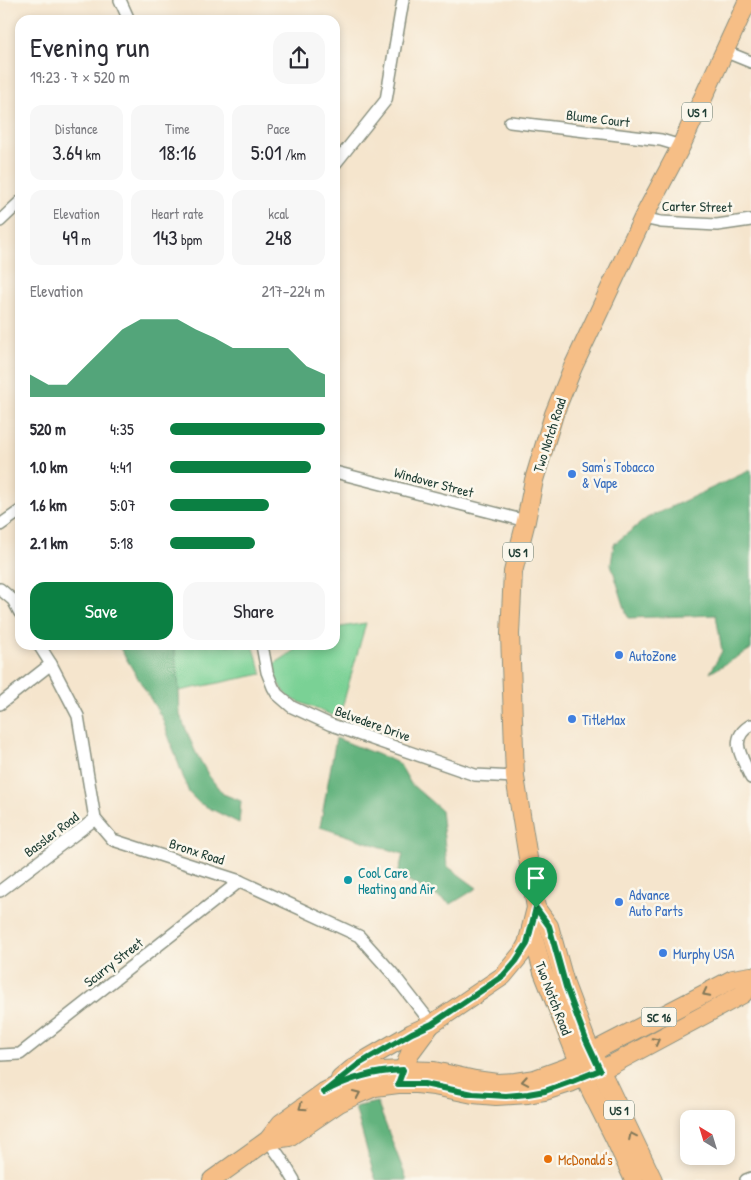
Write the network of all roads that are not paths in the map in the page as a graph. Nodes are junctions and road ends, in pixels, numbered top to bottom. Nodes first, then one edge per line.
1 (120, 0) edge
2 (403, 0) edge
3 (748, 0) edge
4 (127, 15) edge
5 (724, 51) junction
6 (751, 62) edge
7 (510, 122) dead end
8 (681, 146) junction
9 (340, 158) edge
10 (15, 207) edge
11 (643, 218) junction
12 (751, 220) edge
13 (0, 221) edge
14 (340, 473) edge
15 (15, 514) edge
16 (526, 521) junction
17 (0, 525) edge
18 (0, 589) edge
19 (15, 603) edge
20 (42, 650) edge
21 (263, 650) edge
22 (51, 664) junction
23 (0, 704) edge
24 (751, 725) edge
25 (515, 777) junction
26 (751, 778) edge
27 (95, 819) junction
28 (240, 881) junction
29 (0, 891) edge
30 (536, 908) junction
31 (531, 928) junction
32 (540, 962) junction
33 (503, 976) junction
34 (751, 976) edge
35 (751, 984) edge
36 (432, 1024) junction
37 (0, 1055) edge
38 (589, 1065) junction
39 (401, 1077) junction
40 (324, 1092) junction
41 (268, 1140) junction
42 (751, 1178) edge
43 (212, 1180) edge
44 (294, 1180) edge
45 (634, 1180) edge
46 (653, 1180) edge
47 (746, 1180) edge

1 - 4 street
2 - 9 street
3 - 5 main road, Two Notch Road / US 1
5 - 6 street
5 - 8 main road, Two Notch Road / US 1
7 - 8 street, Blume Court
8 - 11 main road, Two Notch Road / US 1
10 - 13 street
11 - 12 street, Carter Street
11 - 16 main road, Two Notch Road / US 1
14 - 16 street, Windover Street
15 - 17 street
16 - 25 main road, Two Notch Road / US 1
18 - 19 street
20 - 22 street
21 - 25 street, Belvedere Drive
22 - 23 street
22 - 27 street
24 - 26 street
25 - 30 main road, Two Notch Road / US 1
27 - 28 street, Bronx Road
27 - 29 street, Bassler Road
28 - 36 street, Bronx Road
28 - 37 street, Scurry Street
30 - 31 main road, Two Notch Road / US 1
30 - 38 main road, Two Notch Road
31 - 32 main road, Two Notch Road / US 1
31 - 33 main road
32 - 33 main road
32 - 38 main road, Two Notch Road / US 1
33 - 36 main road
34 -> 38 main road, SC 16
38 -> 35 main road
36 - 39 main road
36 - 40 main road
38 - 39 main road
38 - 45 main road
46 -> 38 main road, Two Notch Road / US 1
39 - 40 main road
41 -> 39 main road
40 -> 41 main road
41 - 43 main road
41 - 44 street
42 - 47 street

